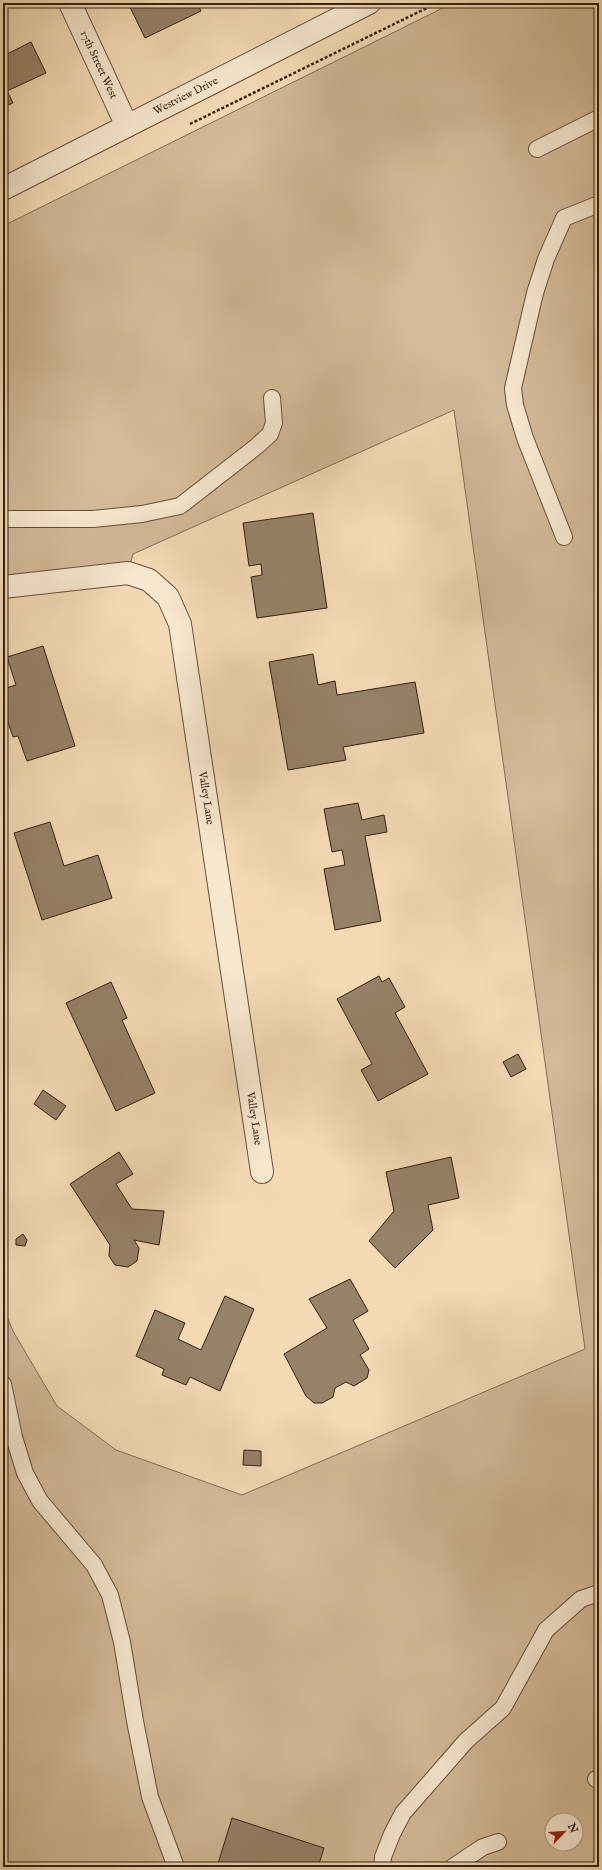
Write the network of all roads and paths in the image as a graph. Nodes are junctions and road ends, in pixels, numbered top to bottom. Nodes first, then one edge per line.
1 (70, 3) edge
2 (369, 3) edge
3 (437, 3) edge
4 (599, 118) edge
5 (127, 126) junction
6 (183, 128) dead end
7 (537, 149) dead end
8 (3, 189) edge
9 (599, 204) edge
10 (272, 398) dead end
11 (3, 519) edge
12 (564, 537) dead end
13 (3, 587) edge
14 (262, 1172) dead end
15 (3, 1384) edge
16 (599, 1593) edge
17 (498, 1842) dead end
18 (176, 1867) edge
19 (382, 1867) edge
20 (453, 1867) edge

1 - 5 street, 17th Street West
2 - 5 street, Westview Drive
3 - 6 path
4 - 7 lane
5 - 8 street, Westview Drive
9 - 12 lane
10 - 11 lane
13 - 14 street, Valley Lane
15 - 18 lane
16 - 19 lane
17 - 20 lane

